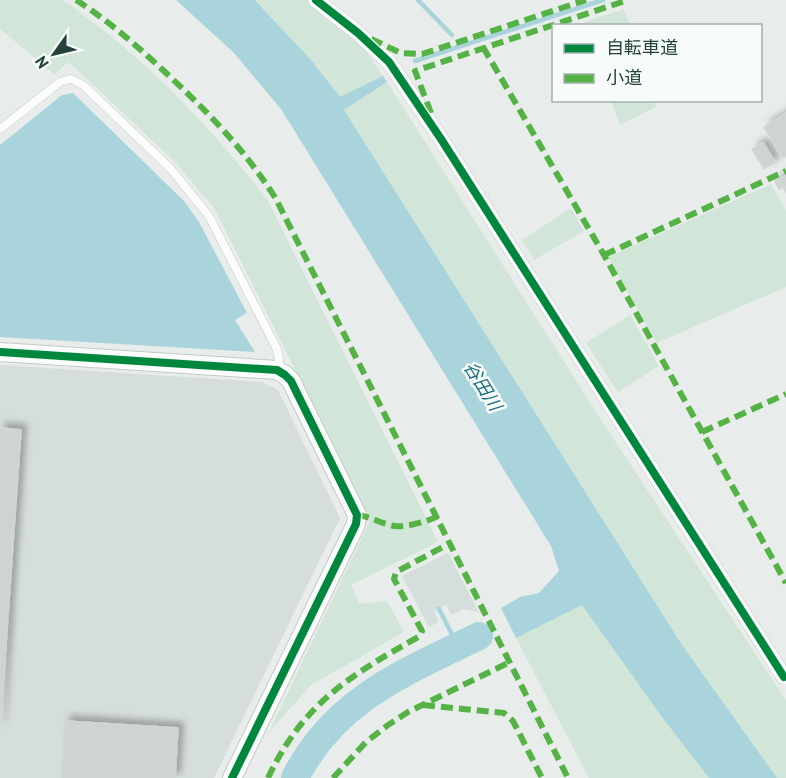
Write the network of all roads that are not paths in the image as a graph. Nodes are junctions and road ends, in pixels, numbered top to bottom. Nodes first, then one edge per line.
1 (315, 0) edge
2 (0, 129) edge
3 (0, 352) edge
4 (277, 370) junction
5 (785, 679) edge
6 (232, 778) edge

1 - 5 street
2 - 4 lane
3 - 4 street
4 - 6 street

